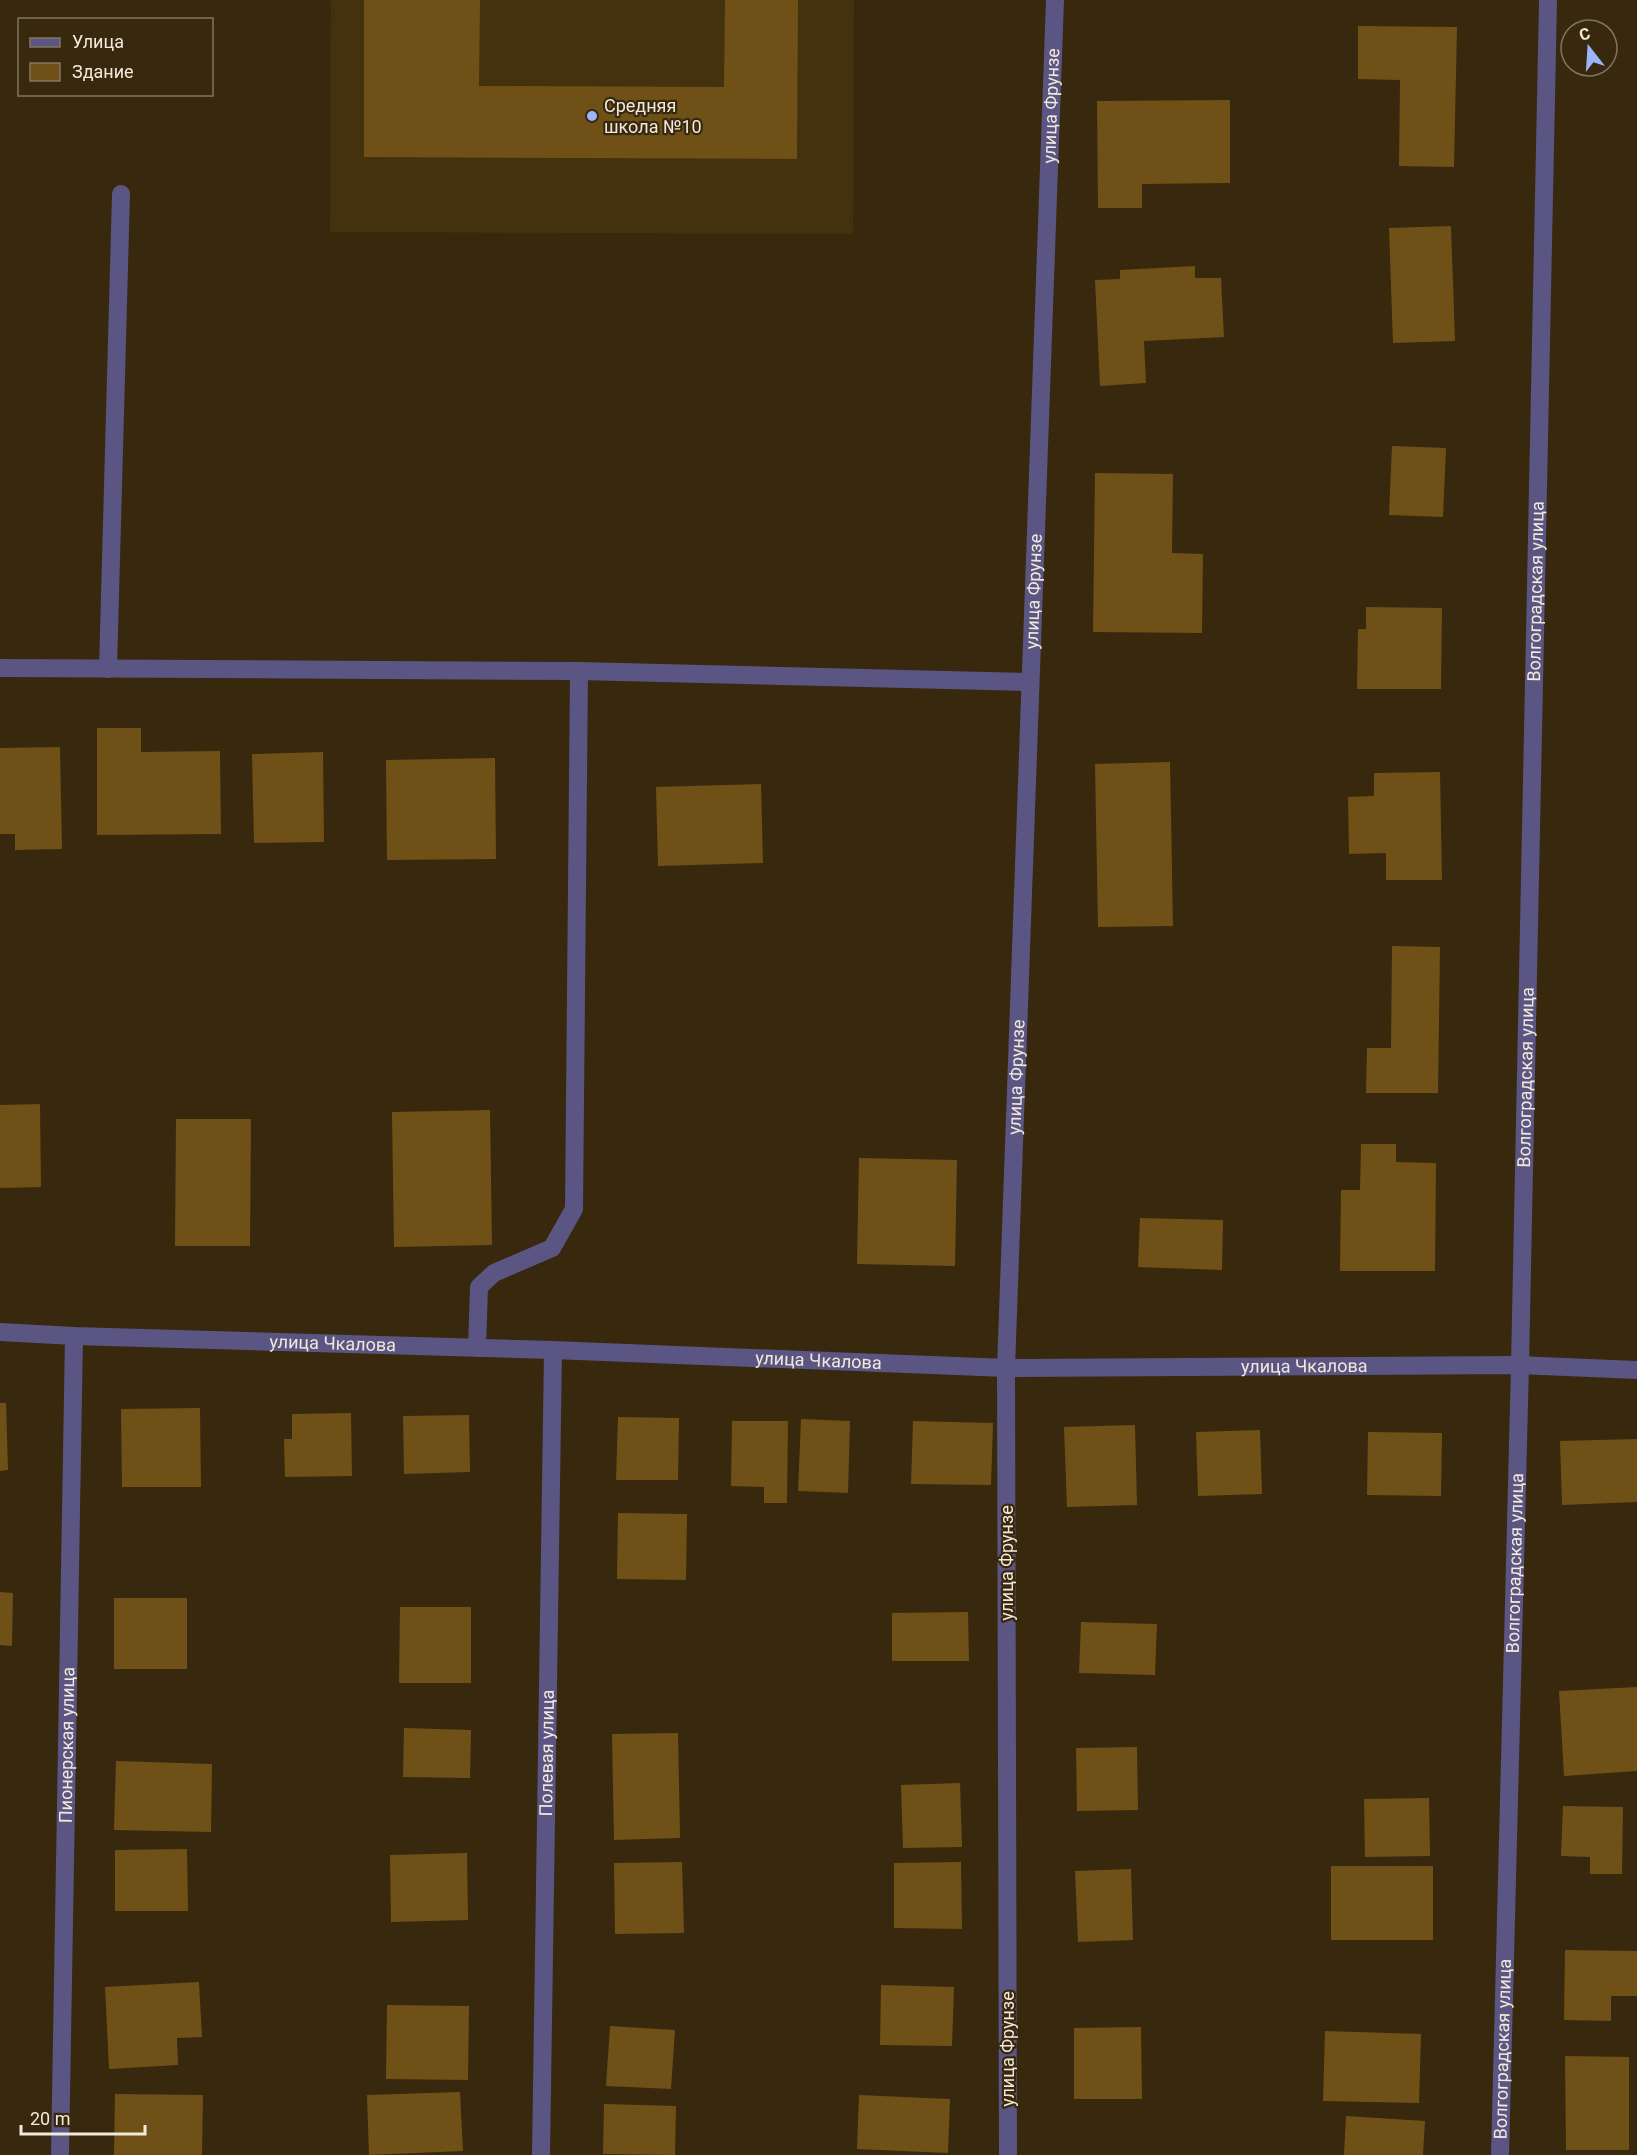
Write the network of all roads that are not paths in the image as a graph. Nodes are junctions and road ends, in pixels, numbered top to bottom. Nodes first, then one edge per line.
1 (1054, 0) edge
2 (1548, 0) edge
3 (121, 195) dead end
4 (0, 668) edge
5 (108, 669) junction
6 (579, 671) junction
7 (1030, 682) junction
8 (0, 1332) edge
9 (74, 1336) junction
10 (477, 1348) junction
11 (553, 1350) junction
12 (1520, 1365) junction
13 (1006, 1368) junction
14 (1637, 1370) edge
15 (60, 2155) edge
16 (541, 2155) edge
17 (1008, 2155) edge
18 (1500, 2155) edge

1 - 7 street, улица Фрунзе
2 - 12 street, Волгоградская улица
3 - 5 street
4 - 5 street
5 - 6 street
6 - 7 street
6 - 10 street
7 - 13 street, улица Фрунзе
8 - 9 street, улица Чкалова
9 - 10 street, улица Чкалова
9 - 15 street, Пионерская улица
10 - 11 street, улица Чкалова
11 - 13 street, улица Чкалова
11 - 16 street, Полевая улица
12 - 13 street, улица Чкалова
12 - 14 street, улица Чкалова
12 - 18 street, Волгоградская улица
13 - 17 street, улица Фрунзе

